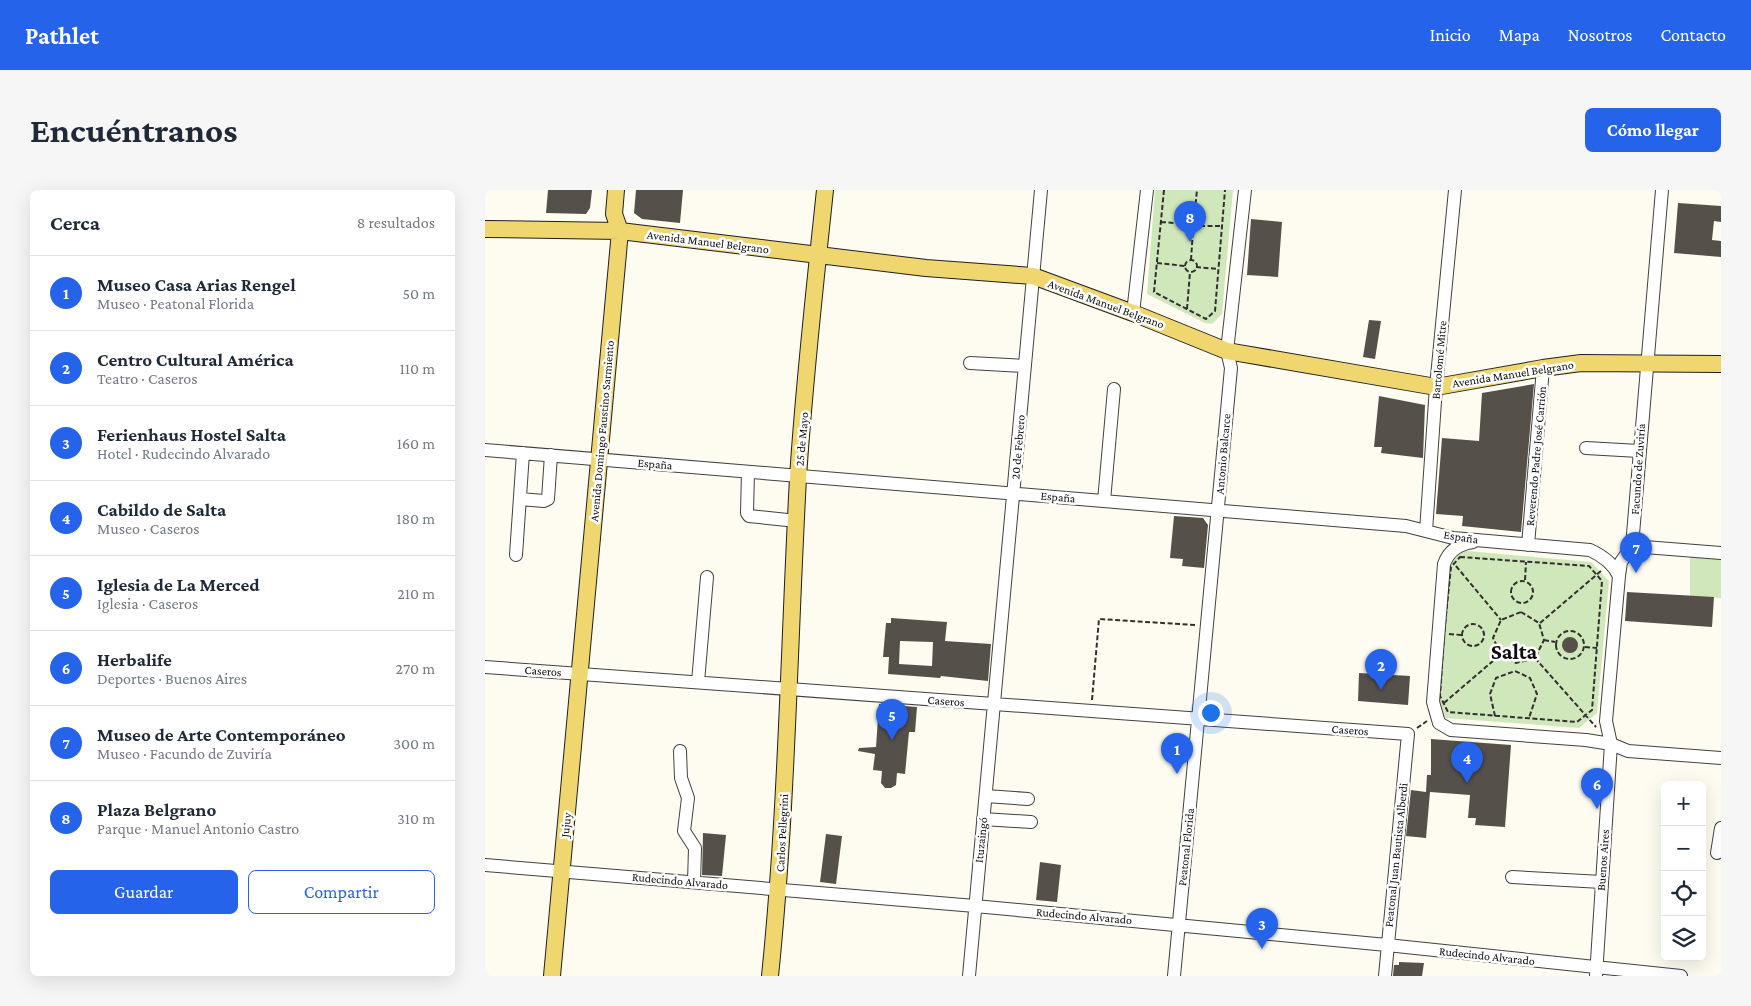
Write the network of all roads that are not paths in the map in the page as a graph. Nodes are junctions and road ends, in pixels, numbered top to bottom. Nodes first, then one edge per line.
1 (616, 190) edge
2 (825, 190) edge
3 (1041, 190) edge
4 (1147, 190) edge
5 (1245, 190) edge
6 (1455, 190) edge
7 (1662, 190) edge
8 (485, 229) edge
9 (620, 231) junction
10 (818, 256) junction
11 (1033, 276) junction
12 (1133, 313) junction
13 (1227, 351) junction
14 (1646, 362) junction
15 (970, 363) dead end
16 (1721, 364) edge
17 (1025, 366) junction
18 (1543, 368) junction
19 (1436, 387) junction
20 (1114, 389) dead end
21 (1586, 448) dead end
22 (485, 450) edge
23 (1639, 451) junction
24 (523, 453) junction
25 (551, 455) junction
26 (599, 459) junction
27 (748, 472) junction
28 (798, 477) junction
29 (1014, 493) junction
30 (520, 499) junction
31 (1104, 501) junction
32 (1218, 511) junction
33 (797, 521) junction
34 (1426, 530) junction
35 (1480, 540) junction
36 (1529, 545) junction
37 (1632, 546) junction
38 (1721, 552) edge
39 (516, 555) dead end
40 (1619, 576) junction
41 (707, 577) dead end
42 (485, 667) edge
43 (580, 673) junction
44 (698, 682) junction
45 (791, 689) junction
46 (995, 704) junction
47 (1199, 718) junction
48 (1603, 726) junction
49 (1408, 734) joint
50 (1569, 739) junction
51 (1611, 744) junction
52 (680, 751) dead end
53 (1721, 758) edge
54 (985, 796) junction
55 (1028, 799) dead end
56 (983, 819) junction
57 (1031, 822) dead end
58 (1721, 828) edge
59 (1717, 853) dead end
60 (485, 865) edge
61 (561, 871) junction
62 (1512, 877) dead end
63 (694, 882) junction
64 (1602, 882) junction
65 (779, 889) junction
66 (975, 906) junction
67 (1179, 925) junction
68 (1387, 945) junction
69 (1596, 972) edge
70 (552, 976) edge
71 (770, 976) edge
72 (969, 976) edge
73 (1174, 976) edge
74 (1385, 976) edge
75 (1681, 976) edge

1 - 9 main road, Avenida Domingo Faustino Sarmiento
2 - 10 main road, 25 de Mayo
3 - 11 street, 20 de Febrero
4 - 12 street
5 - 13 street, Antonio Balcarce
6 - 19 street, Bartolomé Mitre
7 - 14 street, Facundo de Zuviría
8 - 9 main road, Avenida Manuel Belgrano
9 - 10 main road, Avenida Manuel Belgrano
9 - 26 main road, Avenida Domingo Faustino Sarmiento
10 - 11 main road, Avenida Manuel Belgrano
10 - 28 main road, 25 de Mayo
11 - 12 main road, Avenida Manuel Belgrano
11 - 17 street, 20 de Febrero
12 - 13 main road, Avenida Manuel Belgrano
13 - 19 main road, Avenida Manuel Belgrano
13 - 32 street, Antonio Balcarce
14 - 16 main road, Avenida Manuel Belgrano
14 - 18 main road, Avenida Manuel Belgrano
14 - 23 street, Facundo de Zuviría
15 - 17 street
17 - 29 street, 20 de Febrero
18 - 19 main road, Avenida Manuel Belgrano
18 - 36 street, Reverendo Padre José Carrión
19 - 34 street, Bartolomé Mitre
20 - 31 street
21 - 23 street
22 - 24 street, España
23 - 37 street, Facundo de Zuviría
24 - 25 street, España
24 - 30 street
25 - 26 street, España
25 - 30 street
26 - 27 street, España
26 - 43 main road, Avenida Domingo Faustino Sarmiento
27 - 28 street, España
27 - 33 street
28 - 29 street, España
28 - 33 main road, 25 de Mayo
29 - 31 street, España
29 - 46 street, 20 de Febrero
30 - 39 street
31 - 32 street, España
32 - 34 street, España
32 - 47 street, Antonio Balcarce
33 - 45 main road, 25 de Mayo
34 - 35 street, España
35 - 36 street, España
35 - 50 street
36 - 40 street, España
37 - 38 street
37 - 40 street, Facundo de Zuviría
40 - 48 street, Facundo de Zuviría
41 - 44 street
42 - 43 street, Caseros
43 - 44 street, Caseros
43 - 61 main road, Jujuy
44 - 45 street, Caseros
45 - 46 street, Caseros
45 - 65 main road, Carlos Pellegrini
46 - 47 street, Caseros
46 - 54 street, Ituzaingó
47 - 49 street, Caseros
47 - 67 street, Peatonal Florida
48 - 50 street
48 - 51 street, Facundo de Zuviría
49 - 68 street, Peatonal Juan Bautista Alberdi
50 - 51 street
51 - 53 street
51 - 64 street, Buenos Aires
52 - 63 street
54 - 55 street
54 - 56 street, Ituzaingó
56 - 57 street
56 - 66 street, Ituzaingó
58 - 59 street
60 - 61 street, Rudecindo Alvarado
61 - 63 street, Rudecindo Alvarado
61 - 70 main road, Jujuy
62 - 64 street
63 - 65 street, Rudecindo Alvarado
64 - 69 street, Buenos Aires
65 - 66 street, Rudecindo Alvarado
65 - 71 main road, Carlos Pellegrini
66 - 67 street, Rudecindo Alvarado
66 - 72 street, Ituzaingó
67 - 68 street, Rudecindo Alvarado
67 - 73 street, Peatonal Florida
68 - 69 street, Rudecindo Alvarado
68 - 74 street, Peatonal Juan Bautista Alberdi
69 - 75 street, Rudecindo Alvarado

